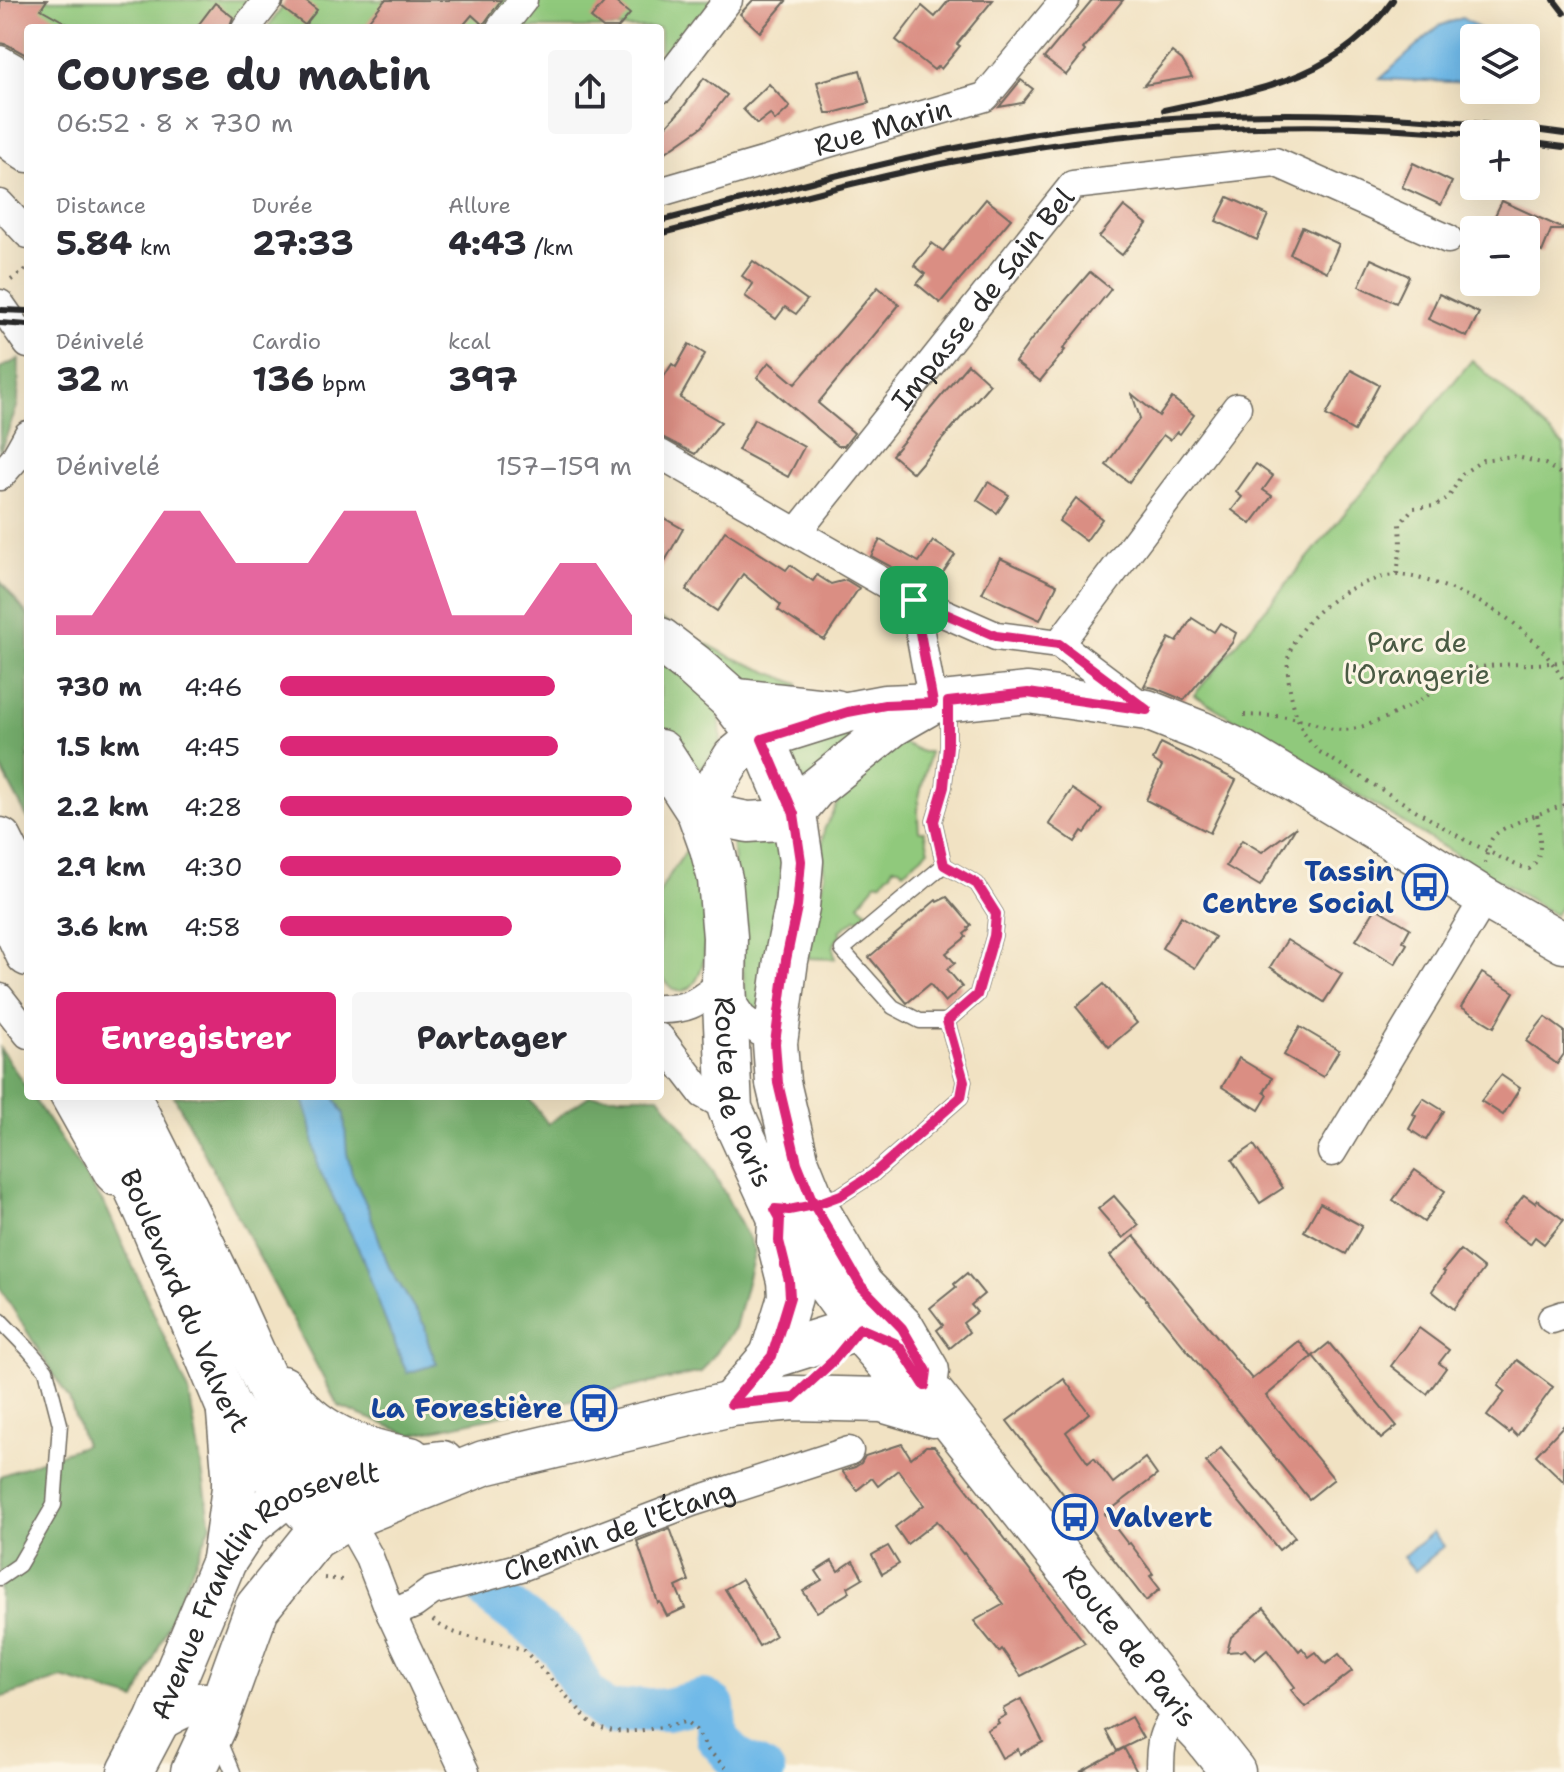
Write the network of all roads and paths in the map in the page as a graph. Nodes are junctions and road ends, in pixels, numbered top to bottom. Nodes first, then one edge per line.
1 (268, 0) edge
2 (523, 0) edge
3 (728, 0) edge
4 (1065, 0) edge
5 (249, 24) edge
6 (504, 24) edge
7 (664, 84) edge
8 (10, 95) edge
9 (24, 138) edge
10 (664, 191) edge
11 (0, 204) edge
12 (24, 230) edge
13 (1448, 239) dead end
14 (24, 271) edge
15 (19, 274) dead end
16 (0, 304) edge
17 (24, 338) edge
18 (1237, 407) dead end
19 (24, 444) edge
20 (664, 456) edge
21 (0, 476) edge
22 (1564, 476) edge
23 (797, 532) junction
24 (1397, 574) junction
25 (914, 600) junction
26 (664, 643) edge
27 (1059, 644) junction
28 (1564, 661) edge
29 (1554, 663) junction
30 (1564, 681) edge
31 (730, 698) junction
32 (940, 702) junction
33 (1147, 710) junction
34 (848, 712) junction
35 (1297, 718) junction
36 (762, 739) junction
37 (664, 758) edge
38 (1564, 805) edge
39 (699, 812) junction
40 (794, 814) junction
41 (1537, 815) junction
42 (0, 840) edge
43 (1488, 850) junction
44 (944, 865) junction
45 (24, 888) edge
46 (0, 895) edge
47 (1485, 898) junction
48 (1564, 943) edge
49 (24, 946) edge
50 (724, 982) junction
51 (0, 998) edge
52 (664, 1009) edge
53 (947, 1021) junction
54 (24, 1029) edge
55 (664, 1043) edge
56 (775, 1043) junction
57 (66, 1100) edge
58 (96, 1100) edge
59 (130, 1100) edge
60 (730, 1109) junction
61 (1332, 1152) dead end
62 (792, 1210) junction
63 (148, 1214) junction
64 (221, 1283) junction
65 (861, 1307) junction
66 (0, 1320) edge
67 (772, 1356) junction
68 (793, 1398) junction
69 (929, 1400) junction
70 (731, 1404) junction
71 (228, 1406) junction
72 (849, 1451) dead end
73 (440, 1463) junction
74 (484, 1463) junction
75 (306, 1488) junction
76 (336, 1524) junction
77 (224, 1561) junction
78 (0, 1578) edge
79 (324, 1578) dead end
80 (343, 1580) dead end
81 (402, 1609) junction
82 (1177, 1715) junction
83 (157, 1721) junction
84 (216, 1722) junction
85 (130, 1772) edge
86 (138, 1772) edge
87 (193, 1772) edge
88 (233, 1772) edge
89 (465, 1772) edge
90 (730, 1772) edge
91 (1160, 1772) edge
92 (1215, 1772) edge
93 (1233, 1772) edge

1 - 5 street
2 - 6 street
3 - 7 street
4 - 10 street, Rue Marin
8 - 9 main road
11 - 12 street
13 - 23 street, Impasse de Sain Bel
14 - 15 path
16 - 17 street
18 - 27 street
19 - 21 street
20 - 23 street
22 - 24 path
23 - 25 street
24 - 29 path
24 - 35 path
25 - 27 street
25 - 32 street
26 - 31 main road, Route de Paris
27 - 33 street
28 - 29 path
29 - 30 path
29 - 35 path
31 - 34 main road
31 - 36 main road, Route de Paris
32 - 33 main road
32 - 34 main road
32 - 40 main road
32 - 44 lane
33 - 47 main road
34 - 36 main road
35 - 43 path
36 - 39 main road
36 - 40 main road, Route de Paris
37 - 39 main road, Route de Paris
38 - 41 path
39 - 40 main road
39 - 50 main road, Route de Paris
40 - 56 main road, Route de Paris
41 - 43 path
41 - 43 path
42 - 45 main road
43 - 47 path
44 - 53 lane
44 - 53 lane
46 - 49 main road
47 - 48 main road
47 - 61 street
50 - 52 street
50 - 56 street
50 - 60 main road, Route de Paris
51 - 54 street
53 - 62 lane
55 - 60 street
56 - 62 main road, Route de Paris
57 - 63 street
58 - 63 main road, Boulevard du Valvert
59 - 64 main road, Boulevard du Valvert
60 - 62 main road, Route de Paris
62 - 65 main road, Route de Paris
62 - 67 main road
63 - 71 main road, Boulevard du Valvert
64 - 73 main road
64 - 75 main road, Boulevard du Valvert
65 - 67 main road
65 - 68 main road
65 - 69 main road, Route de Paris
66 - 78 lane
67 - 70 main road
68 - 69 main road
68 - 70 main road
69 - 82 main road, Route de Paris
70 - 74 main road
71 - 75 main road, Boulevard du Valvert
71 - 77 main road
72 - 81 street, Chemin de l'Étang
73 - 74 main road
73 - 75 main road, Avenue Franklin Roosevelt
74 - 76 main road, Avenue Franklin Roosevelt
75 - 76 main road
75 - 77 main road, Avenue Franklin Roosevelt
76 - 81 street
76 - 84 main road, Avenue Franklin Roosevelt
77 - 83 main road, Avenue Franklin Roosevelt
79 - 80 path
81 - 89 street
81 - 90 path
82 - 91 street
82 - 92 main road, Route de Paris
82 - 93 main road, Route de Paris
83 - 84 main road
83 - 85 main road, Avenue Franklin Roosevelt
83 - 86 main road
84 - 87 main road, Avenue Franklin Roosevelt
84 - 88 lane

